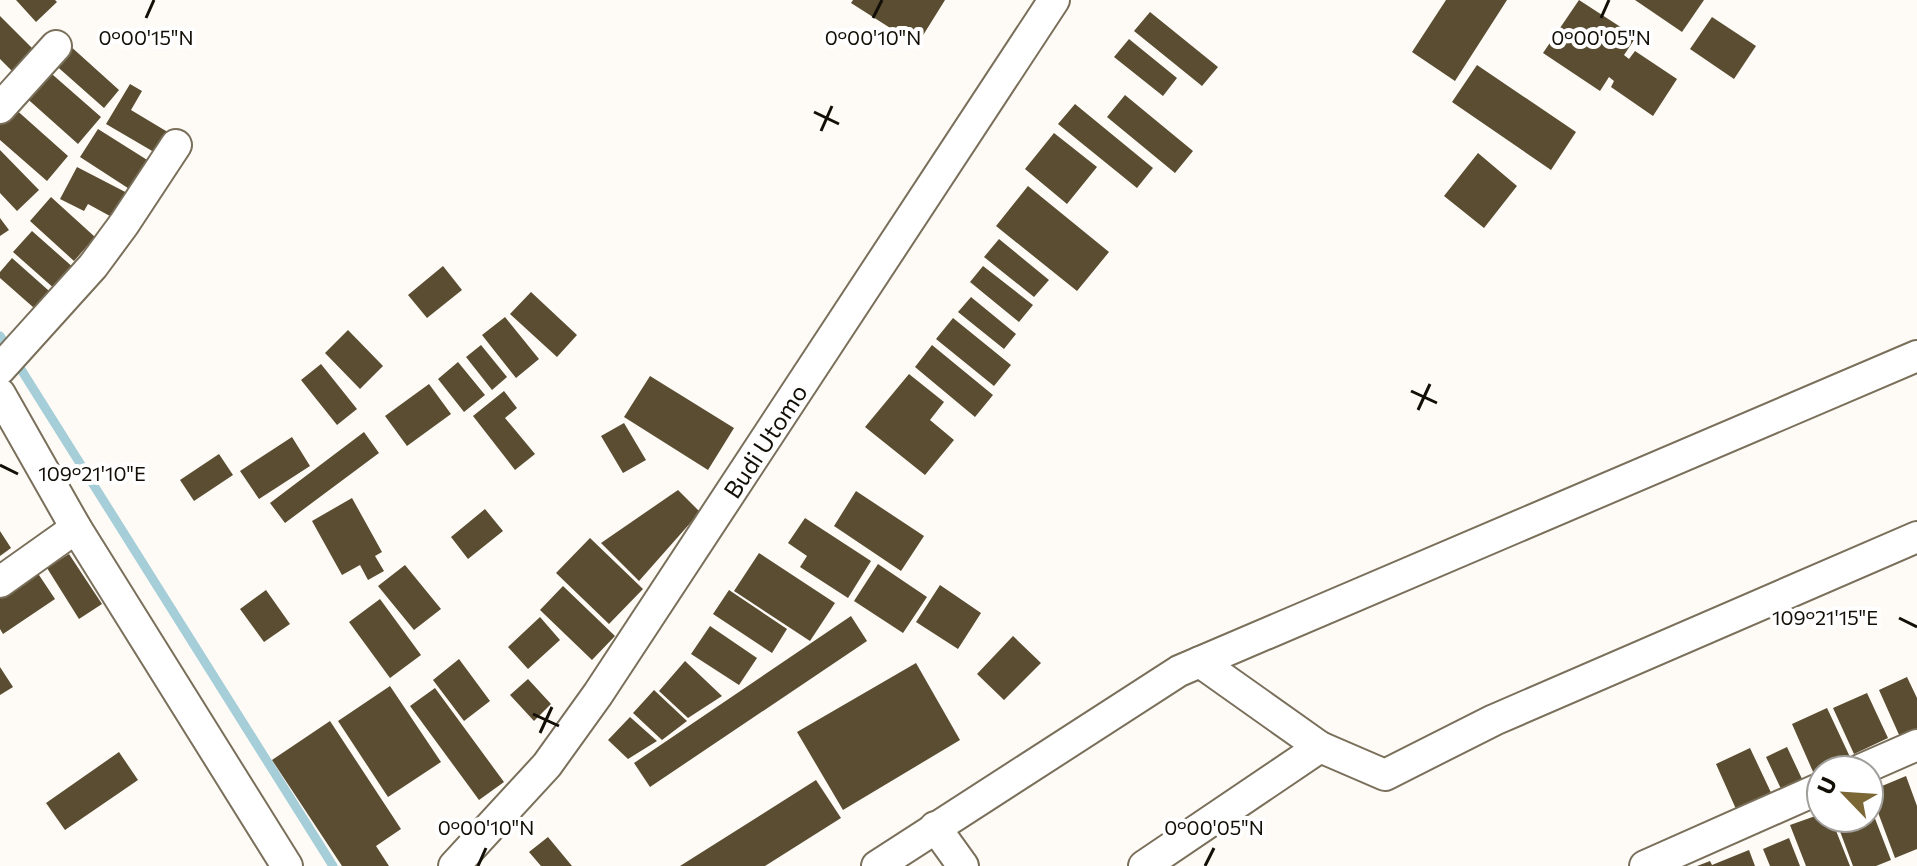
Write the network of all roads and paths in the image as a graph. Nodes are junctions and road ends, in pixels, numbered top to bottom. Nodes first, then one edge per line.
1 (1054, 0) edge
2 (56, 46) dead end
3 (0, 108) edge
4 (176, 145) dead end
5 (1917, 356) edge
6 (0, 368) edge
7 (0, 394) edge
8 (76, 528) junction
9 (1917, 537) edge
10 (0, 582) edge
11 (1200, 662) junction
12 (1917, 745) edge
13 (1320, 747) junction
14 (1885, 759) edge
15 (1805, 795) edge
16 (935, 827) junction
17 (287, 866) edge
18 (454, 866) edge
19 (877, 866) edge
20 (963, 866) edge
21 (1144, 866) edge
22 (1645, 866) edge

1 - 18 street, Budi Utomo
2 - 3 street
4 - 6 street
5 - 11 street
7 - 8 street
8 - 10 street
8 - 17 street
9 - 13 street
11 - 13 street
11 - 16 street
12 - 14 street
13 - 21 street
15 - 22 street
16 - 19 street
16 - 20 street

